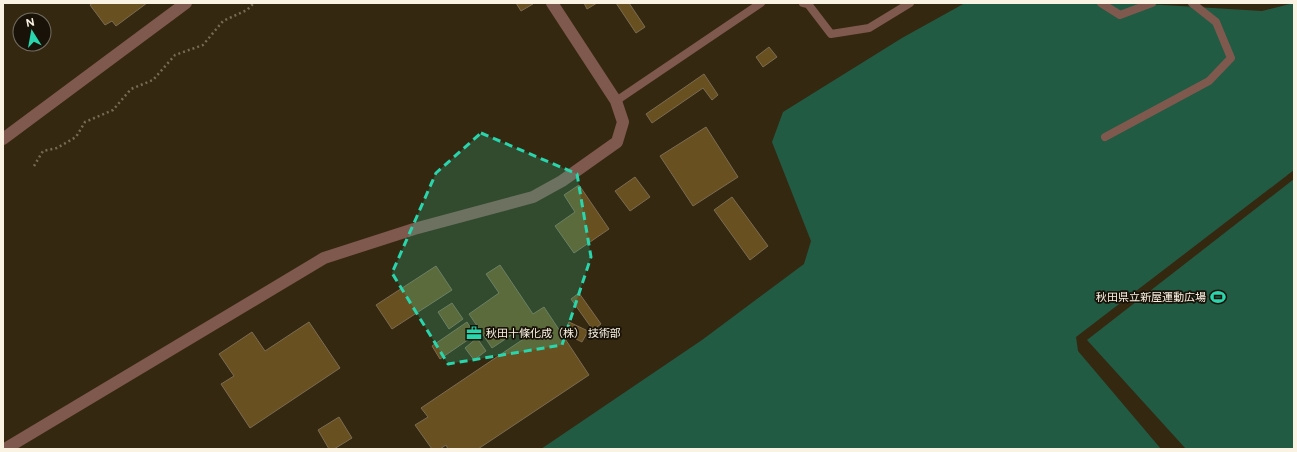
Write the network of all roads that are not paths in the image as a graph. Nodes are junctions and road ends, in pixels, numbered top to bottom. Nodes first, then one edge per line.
1 (186, 3) edge
2 (552, 3) edge
3 (761, 3) edge
4 (807, 3) edge
5 (910, 3) edge
6 (1101, 3) edge
7 (1152, 3) edge
8 (1192, 3) edge
9 (616, 101) junction
10 (1105, 137) dead end
11 (3, 139) edge
12 (5, 449) edge

1 - 11 street
2 - 9 street
3 - 9 lane
4 - 5 lane
6 - 7 lane
8 - 10 lane
9 - 12 street

